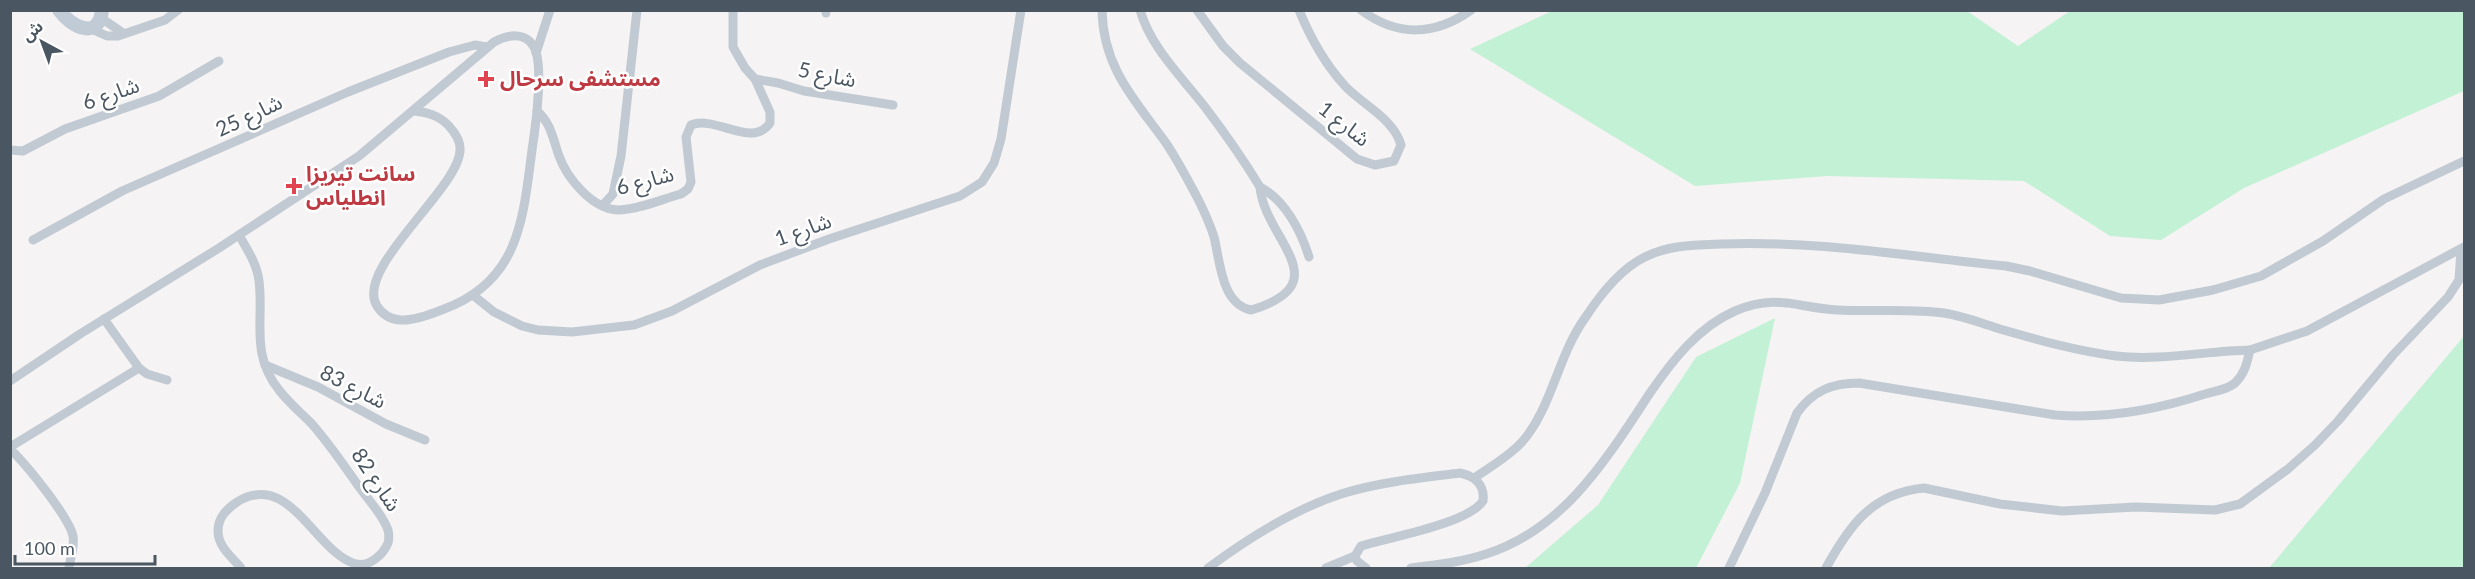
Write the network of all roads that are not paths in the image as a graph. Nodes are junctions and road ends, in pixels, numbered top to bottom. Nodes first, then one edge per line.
1 (59, 10) edge
2 (178, 10) edge
3 (550, 10) edge
4 (637, 10) edge
5 (733, 10) edge
6 (1021, 10) edge
7 (1102, 10) edge
8 (1140, 10) edge
9 (1197, 10) edge
10 (1299, 10) edge
11 (1361, 10) edge
12 (1471, 10) edge
13 (101, 14) edge
14 (89, 28) junction
15 (123, 33) junction
16 (488, 47) junction
17 (536, 53) junction
18 (219, 61) dead end
19 (755, 79) junction
20 (893, 105) dead end
21 (414, 111) junction
22 (537, 111) junction
23 (10, 150) edge
24 (2464, 161) edge
25 (1260, 187) junction
26 (603, 205) junction
27 (239, 235) junction
28 (33, 240) dead end
29 (2463, 248) edge
30 (1309, 257) dead end
31 (474, 296) junction
32 (104, 319) junction
33 (2250, 350) junction
34 (265, 365) junction
35 (139, 368) junction
36 (167, 380) dead end
37 (10, 381) edge
38 (425, 440) dead end
39 (10, 448) edge
40 (1474, 478) junction
41 (1356, 556) junction
42 (69, 568) edge
43 (241, 568) edge
44 (1208, 568) edge
45 (1326, 568) edge
46 (1366, 568) edge
47 (1411, 568) edge
48 (1729, 568) edge
49 (1826, 568) edge

1 - 14 street
2 - 15 street
3 - 17 street
4 - 26 street
5 - 19 street
6 - 31 street, شارع 1
7 - 25 street
8 - 25 street
9 - 10 street, شارع 1
11 - 12 street
13 - 14 street
13 - 15 street
14 - 15 street
16 - 17 street
16 - 21 street
16 - 28 street, شارع 25
17 - 22 street
18 - 23 street, شارع 6
19 - 20 street, شارع 5
19 - 26 street, شارع 6
21 - 27 street
21 - 31 street
22 - 26 street, شارع 6
22 - 31 street
24 - 40 street
25 - 30 street
27 - 32 street
27 - 34 street, شارع 82
29 - 33 street
29 - 49 street
32 - 35 street
32 - 37 street
33 - 47 street
33 - 48 street
34 - 38 street, شارع 83
34 - 43 street, شارع 82
35 - 36 street
35 - 39 street
39 - 42 street
40 - 41 street
40 - 44 street
41 - 45 street
41 - 46 street

